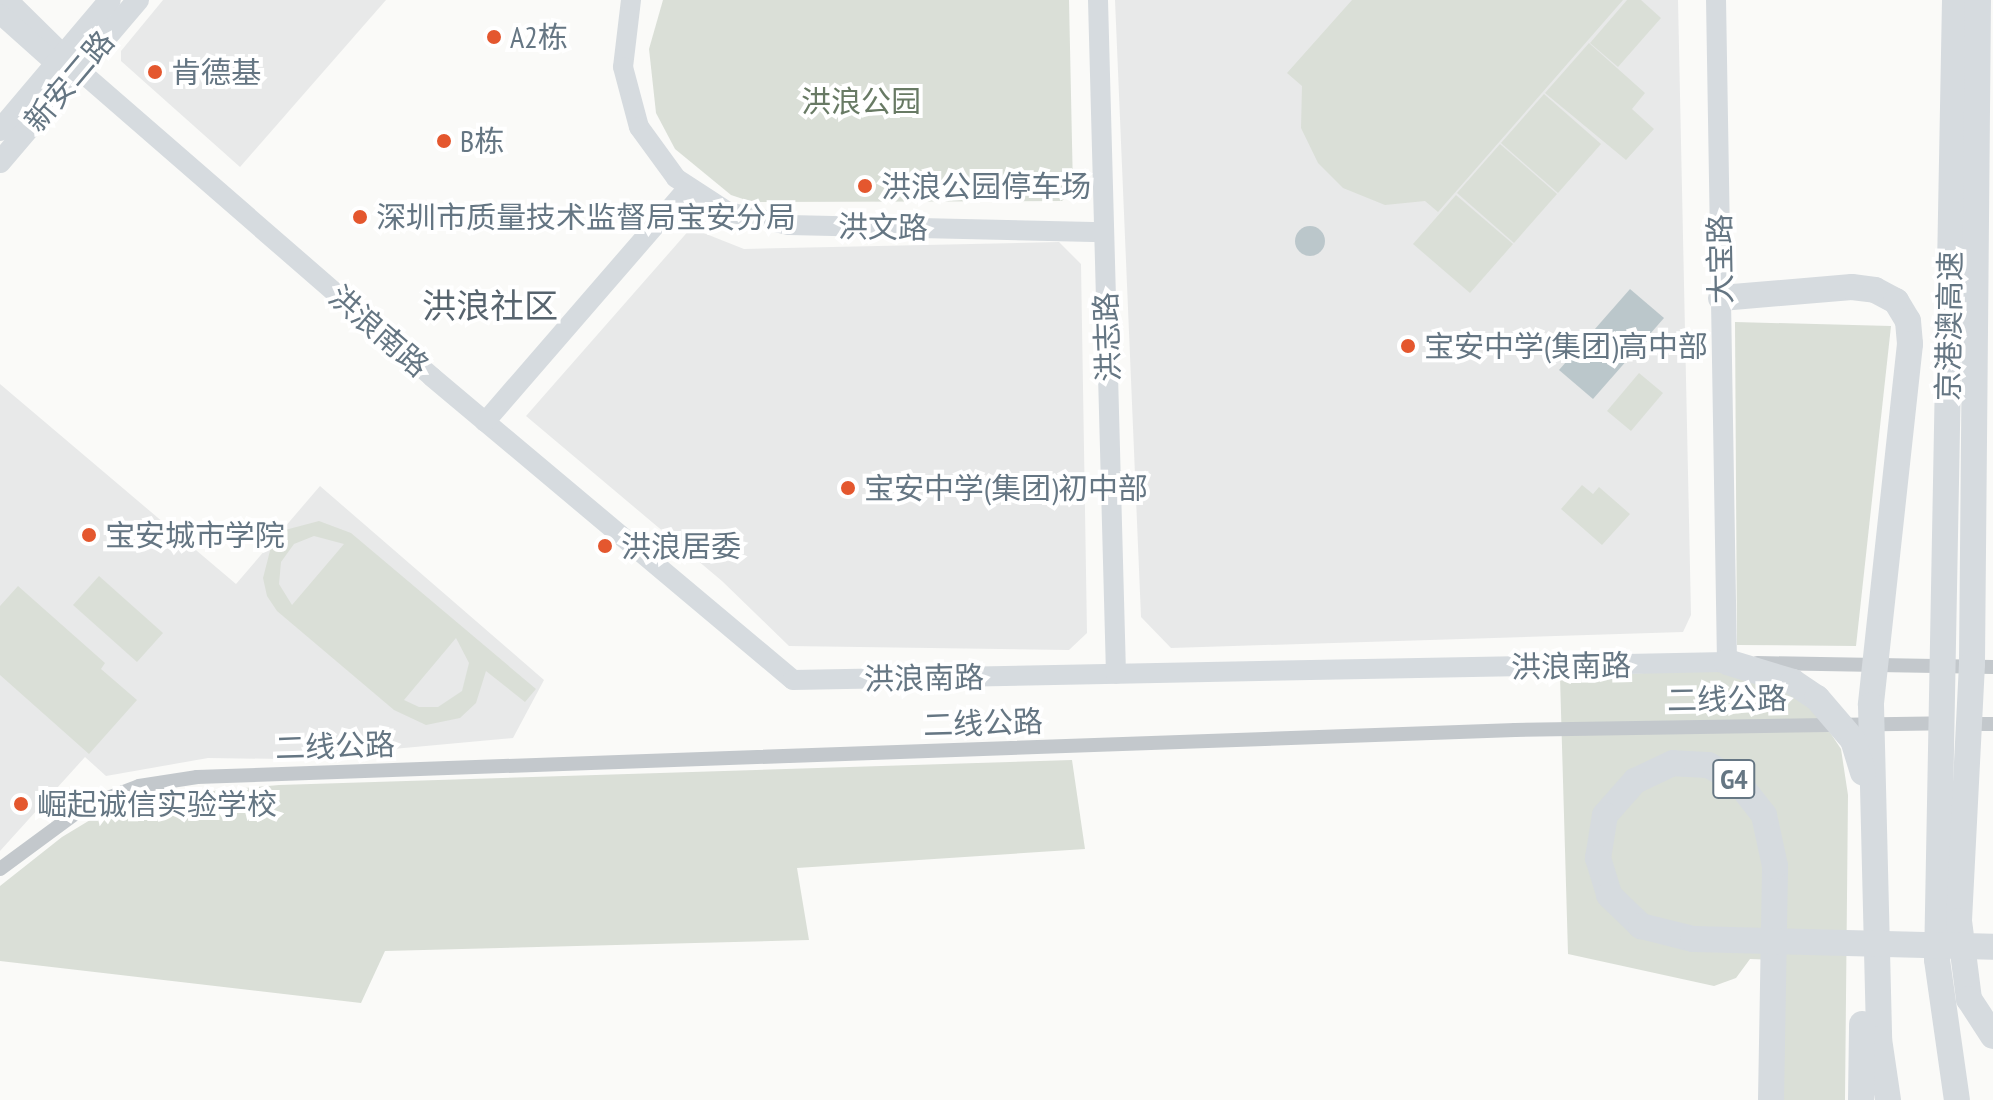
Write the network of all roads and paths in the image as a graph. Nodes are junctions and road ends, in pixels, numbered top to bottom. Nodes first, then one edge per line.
1 (8, 0) edge
2 (110, 0) edge
3 (138, 0) edge
4 (631, 0) edge
5 (1098, 0) edge
6 (1716, 0) edge
7 (1955, 0) edge
8 (1978, 0) edge
9 (1985, 0) edge
10 (0, 14) edge
11 (67, 62) junction
12 (0, 130) edge
13 (1993, 132) edge
14 (0, 162) edge
15 (688, 188) junction
16 (1104, 232) junction
17 (1721, 298) junction
18 (485, 422) junction
19 (1727, 662) junction
20 (1116, 674) junction
21 (1976, 677) edge
22 (1993, 724) edge
23 (1862, 737) junction
24 (0, 869) edge
25 (1993, 947) edge
26 (1993, 1036) edge
27 (1771, 1100) edge
28 (1861, 1100) edge
29 (1888, 1100) edge
30 (1957, 1100) edge

1 - 11 main road
2 - 11 main road, 新安二路
3 - 11 main road, 新安二路
4 - 15 main road, 洪文路
5 - 16 main road, 洪志路
6 - 17 main road, 大宝路
7 - 30 highway, 京港澳高速
8 - 21 highway, 京港澳高速
9 - 13 highway
10 - 11 main road
11 - 12 main road, 新安二路
11 - 14 main road, 新安二路
11 - 18 main road, 洪浪南路
15 - 16 main road, 洪文路
15 - 18 main road
16 - 20 main road, 洪志路
17 - 19 main road, 大宝路
17 - 23 highway
18 - 20 main road, 洪浪南路
19 - 20 main road, 洪浪南路
19 - 21 street, 洪浪南路
19 - 23 highway
21 - 26 highway, 京港澳高速
22 - 24 street, 二线公路
23 - 28 highway
23 - 29 highway
25 - 27 highway, G4

